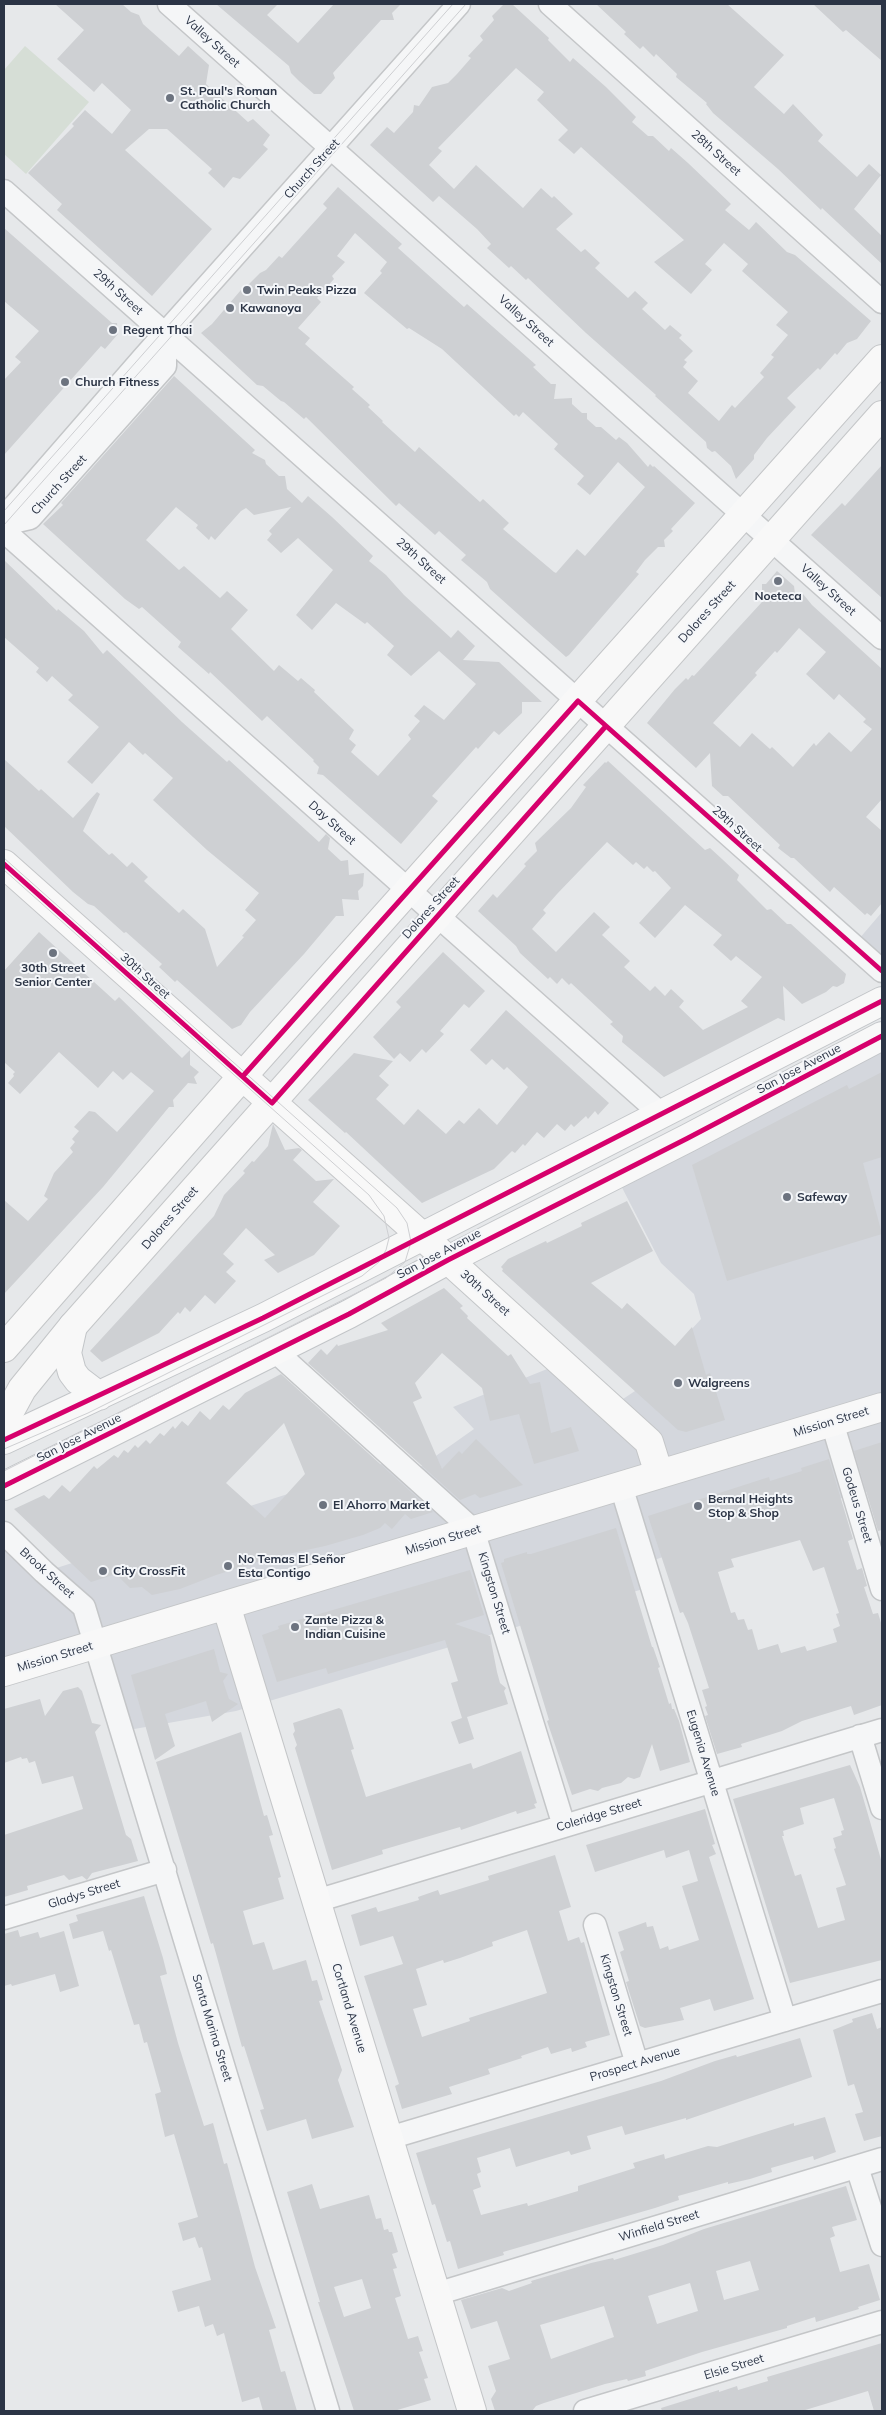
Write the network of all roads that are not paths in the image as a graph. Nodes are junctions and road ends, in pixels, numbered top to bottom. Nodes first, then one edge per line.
1 (168, 4) edge
2 (460, 4) edge
3 (550, 4) edge
4 (331, 148) junction
5 (4, 191) edge
6 (882, 302) edge
7 (165, 334) junction
8 (882, 360) edge
9 (882, 415) edge
10 (744, 515) junction
11 (4, 518) edge
12 (4, 524) edge
13 (4, 531) edge
14 (771, 540) junction
15 (882, 638) edge
16 (578, 701) junction
17 (606, 726) junction
18 (4, 864) edge
19 (409, 891) junction
20 (437, 917) junction
21 (882, 971) edge
22 (882, 1001) edge
23 (882, 1036) edge
24 (243, 1076) junction
25 (272, 1103) junction
26 (661, 1114) junction
27 (423, 1237) junction
28 (87, 1255) junction
29 (448, 1260) junction
30 (115, 1280) junction
31 (73, 1326) junction
32 (4, 1348) edge
33 (275, 1351) junction
34 (99, 1396) junction
35 (882, 1407) edge
36 (4, 1422) edge
37 (832, 1422) junction
38 (4, 1440) edge
39 (659, 1474) junction
40 (4, 1486) edge
41 (621, 1486) junction
42 (473, 1530) junction
43 (4, 1533) edge
44 (882, 1589) edge
45 (226, 1605) junction
46 (97, 1644) junction
47 (4, 1672) edge
48 (882, 1730) edge
49 (860, 1736) junction
50 (712, 1781) junction
51 (882, 1808) edge
52 (564, 1826) junction
53 (165, 1870) junction
54 (316, 1901) junction
55 (4, 1918) edge
56 (595, 1926) dead end
57 (882, 1990) edge
58 (785, 2020) junction
59 (636, 2064) junction
60 (388, 2138) junction
61 (882, 2159) edge
62 (857, 2167) junction
63 (882, 2245) edge
64 (436, 2294) junction
65 (882, 2322) edge
66 (328, 2411) edge
67 (472, 2411) edge
68 (585, 2411) edge

1 - 4 street, Valley Street
2 - 4 street, Church Street
3 - 6 street, 28th Street
4 - 7 street, Church Street
4 - 10 street, Valley Street
5 - 7 street, 29th Street
7 - 11 street, Church Street
7 - 12 street, Church Street
7 - 16 street, 29th Street
8 - 10 main road
9 - 14 main road, Dolores Street
10 - 14 street, Valley Street
10 - 16 main road
13 - 19 street, Day Street
14 - 15 street, Valley Street
14 - 17 main road, Dolores Street
16 - 17 street, 29th Street
16 - 19 main road
17 - 20 main road, Dolores Street
17 - 21 street, 29th Street
18 - 24 main road, 30th Street
19 - 20 street, Day Street
19 - 24 main road
20 - 25 main road, Dolores Street
20 - 26 street, Day Street
22 - 26 main road, San Jose Avenue
23 - 29 main road, San Jose Avenue
24 - 25 main road, 30th Street
24 - 28 main road
25 - 27 main road, 30th Street
25 - 30 main road, Dolores Street
26 - 27 main road, San Jose Avenue
27 - 29 main road, 30th Street
27 - 34 main road, San Jose Avenue
28 - 30 main road
28 - 32 main road
29 - 33 main road, San Jose Avenue
29 - 39 main road, 30th Street
30 - 31 main road, Dolores Street
31 - 34 main road
31 - 36 main road, Dolores Street
33 - 40 main road, San Jose Avenue
33 - 42 street
34 - 38 main road, San Jose Avenue
35 - 37 main road, Mission Street
37 - 39 main road, Mission Street
37 - 44 street, Godeus Street
39 - 41 main road, Mission Street
41 - 42 main road, Mission Street
41 - 50 street, Eugenia Avenue
42 - 45 main road, Mission Street
42 - 52 street, Kingston Street
43 - 46 street, Brook Street
45 - 46 main road, Mission Street
45 - 54 main road, Cortland Avenue
46 - 47 main road, Mission Street
46 - 53 street, Santa Marina Street
48 - 49 street, Coleridge Street
49 - 50 street, Coleridge Street
49 - 51 street
50 - 52 street, Coleridge Street
50 - 58 street, Eugenia Avenue
52 - 54 street, Coleridge Street
53 - 55 street, Gladys Street
53 - 66 street, Santa Marina Street
54 - 60 main road, Cortland Avenue
56 - 59 street, Kingston Street
57 - 58 street, Prospect Avenue
58 - 59 street, Prospect Avenue
59 - 60 street, Prospect Avenue
60 - 64 main road, Cortland Avenue
61 - 62 street, Winfield Street
62 - 63 street
62 - 64 street, Winfield Street
64 - 67 main road, Cortland Avenue
65 - 68 street, Elsie Street

